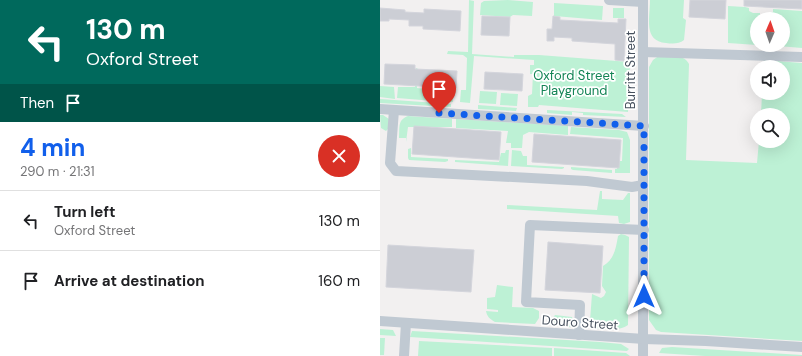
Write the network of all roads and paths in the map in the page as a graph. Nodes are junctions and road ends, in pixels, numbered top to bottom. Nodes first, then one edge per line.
1 (609, 0) edge
2 (643, 1) edge
3 (643, 52) junction
4 (802, 57) edge
5 (380, 109) edge
6 (394, 110) junction
7 (644, 126) junction
8 (643, 184) junction
9 (644, 230) junction
10 (380, 321) edge
11 (406, 323) junction
12 (579, 335) junction
13 (644, 339) junction
14 (802, 347) edge
15 (404, 356) edge
16 (643, 356) edge

1 - 2 street
2 - 3 street, Burritt Street
3 - 4 street
3 - 7 street, Burritt Street
5 - 6 street
6 - 7 street
6 - 8 street
7 - 8 street, Burritt Street
8 - 9 street, Burritt Street
9 - 12 street
9 - 13 street, Burritt Street
10 - 11 street, Douro Street
11 - 12 street, Douro Street
11 - 15 street
12 - 13 street, Douro Street
13 - 14 street, Douro Street
13 - 16 street, Burritt Street

